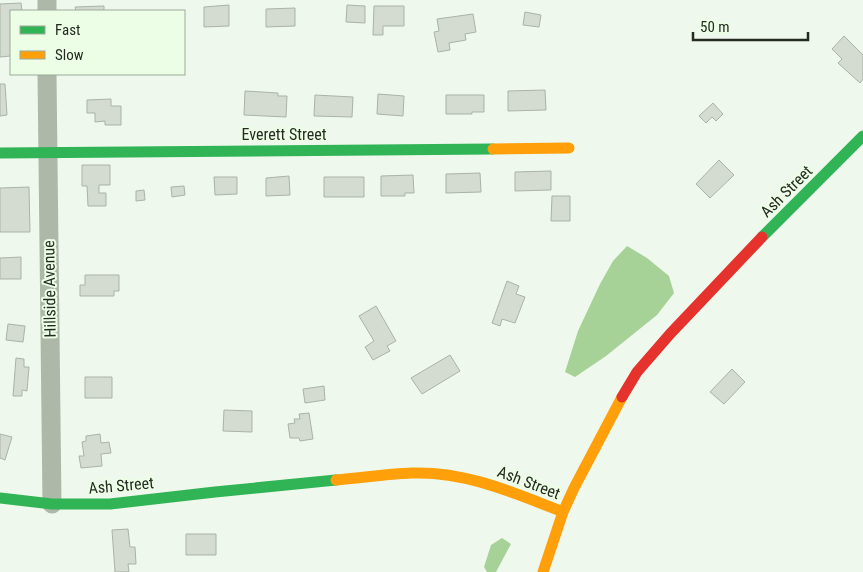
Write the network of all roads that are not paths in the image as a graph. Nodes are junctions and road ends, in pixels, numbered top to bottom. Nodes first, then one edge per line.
1 (47, 75) edge
2 (863, 136) edge
3 (569, 148) dead end
4 (48, 152) junction
5 (0, 153) edge
6 (0, 498) edge
7 (52, 504) junction
8 (563, 512) junction
9 (543, 572) edge

1 - 4 street, Hillside Avenue
2 - 8 street, Ash Street
3 - 4 street, Everett Street
4 - 5 street, Everett Street
4 - 7 street, Hillside Avenue
6 - 7 street, Ash Street
7 - 8 street, Ash Street
8 - 9 street

